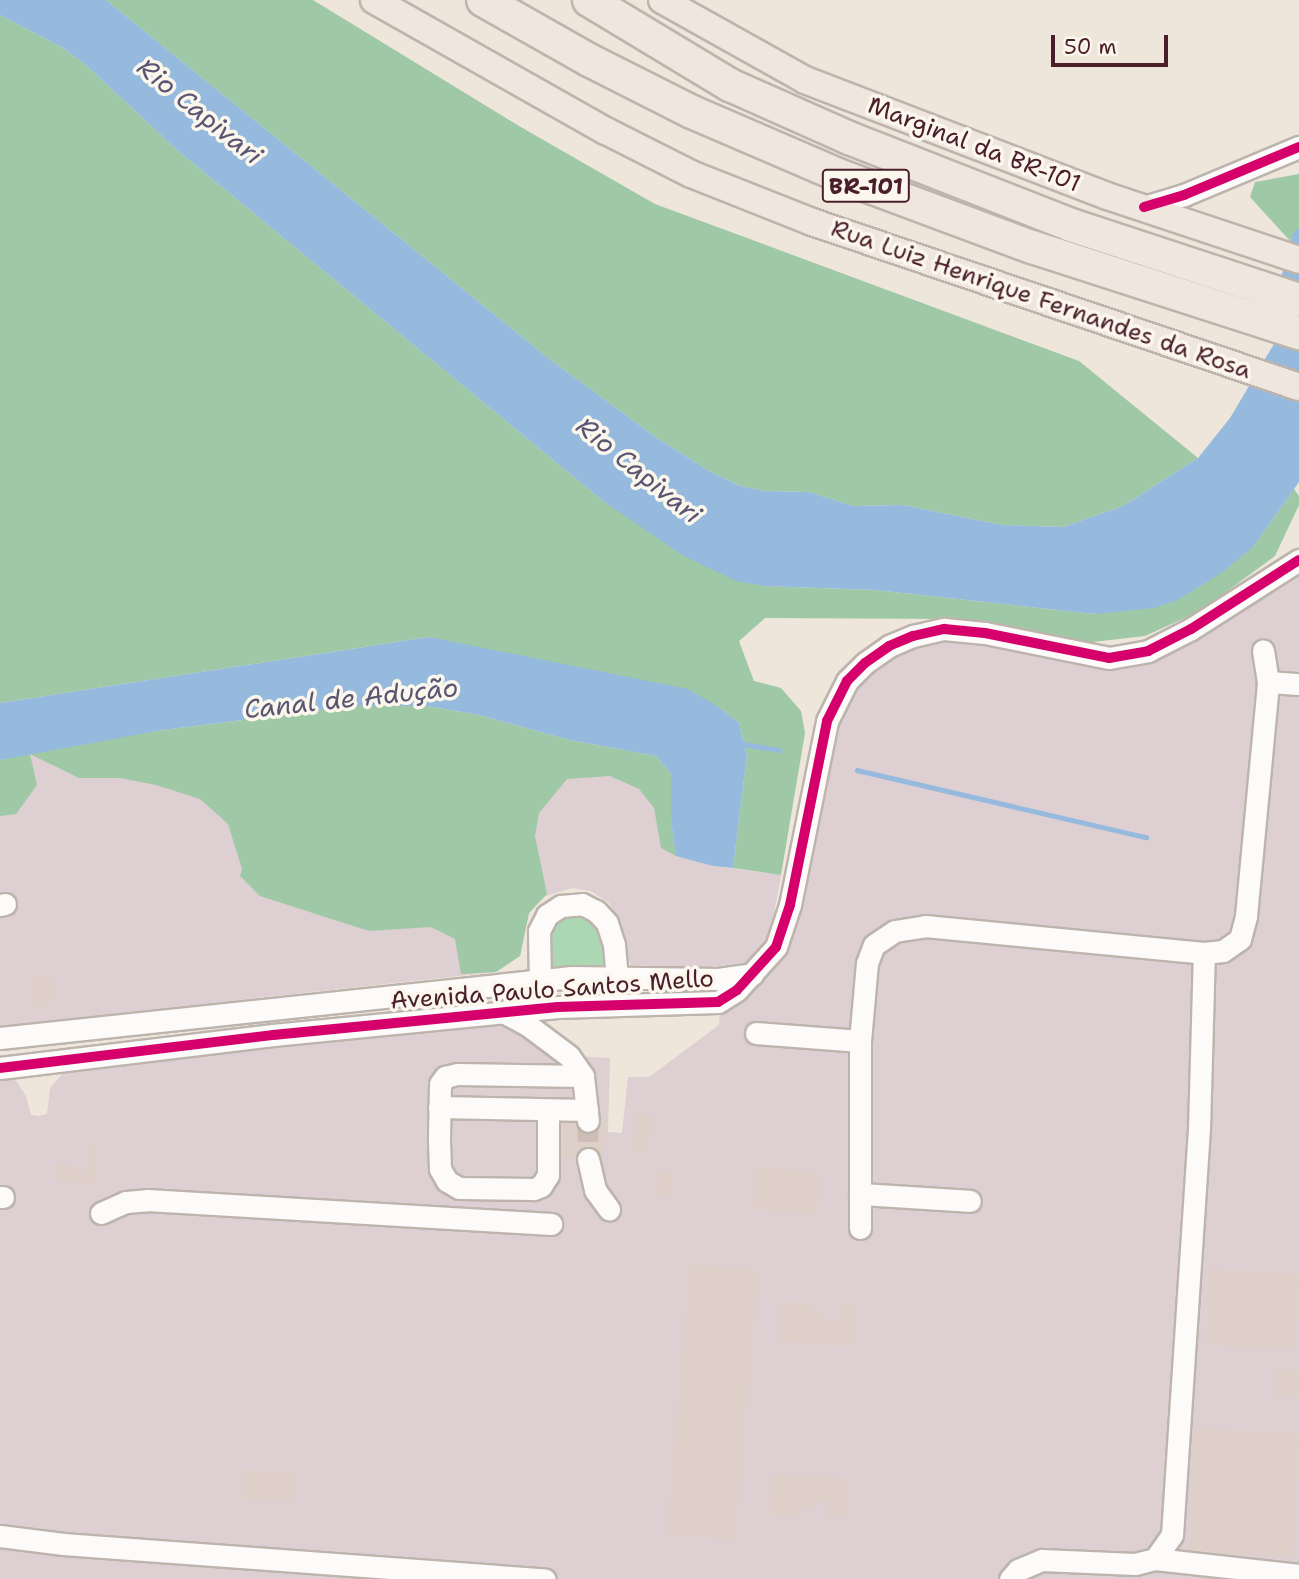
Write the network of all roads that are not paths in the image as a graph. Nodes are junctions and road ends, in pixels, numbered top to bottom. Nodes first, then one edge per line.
1 (374, 0) edge
2 (483, 0) edge
3 (589, 0) edge
4 (662, 0) edge
5 (1299, 147) edge
6 (1144, 206) junction
7 (1299, 260) edge
8 (1285, 296) edge
9 (1299, 333) edge
10 (1299, 387) edge
11 (1299, 560) edge
12 (1263, 650) dead end
13 (1268, 682) junction
14 (1299, 684) edge
15 (1203, 953) junction
16 (753, 974) junction
17 (617, 976) junction
18 (540, 980) junction
19 (493, 985) junction
20 (618, 1005) junction
21 (271, 1010) junction
22 (496, 1014) junction
23 (756, 1032) dead end
24 (273, 1035) junction
25 (30, 1036) junction
26 (0, 1038) edge
27 (860, 1041) junction
28 (33, 1065) junction
29 (0, 1068) edge
30 (583, 1076) junction
31 (439, 1107) junction
32 (548, 1110) junction
33 (588, 1159) tunnel mouth
34 (860, 1194) junction
35 (970, 1202) dead end
36 (609, 1209) dead end
37 (100, 1213) dead end
38 (551, 1224) dead end
39 (860, 1228) dead end
40 (0, 1536) edge
41 (1154, 1559) junction
42 (1299, 1575) edge
43 (545, 1579) edge
44 (1010, 1579) edge

1 - 10 main road, Rua Luiz Henrique Fernandes da Rosa
2 - 9 highway, BR-101
3 - 8 highway, BR-101
4 - 6 main road, Marginal da BR-101
5 - 6 street
6 - 7 main road, Marginal da BR-101
11 - 16 street, Avenida Paulo Santos Mello
12 - 13 street
13 - 14 street
13 - 15 street
15 - 27 street
15 - 41 street
16 - 17 street, Avenida Paulo Santos Mello
16 - 20 street, Avenida Paulo Santos Mello
17 - 18 street, Avenida Paulo Santos Mello
17 - 18 street
17 - 20 street
18 - 19 street, Avenida Paulo Santos Mello
19 - 21 street, Avenida Paulo Santos Mello
19 - 22 street
20 - 22 street, Avenida Paulo Santos Mello
21 - 24 street
21 - 25 street, Avenida Paulo Santos Mello
22 - 24 street, Avenida Paulo Santos Mello
22 - 30 street
23 - 27 street
24 - 28 street, Avenida Paulo Santos Mello
25 - 26 street, Avenida Paulo Santos Mello
25 - 28 street
27 - 34 street
28 - 29 street, Avenida Paulo Santos Mello
30 - 31 street
30 - 32 street
31 - 32 street
31 - 32 street
33 - 36 street
34 - 35 street
34 - 39 street
37 - 38 street
40 - 43 street
41 - 42 street
41 - 44 street

